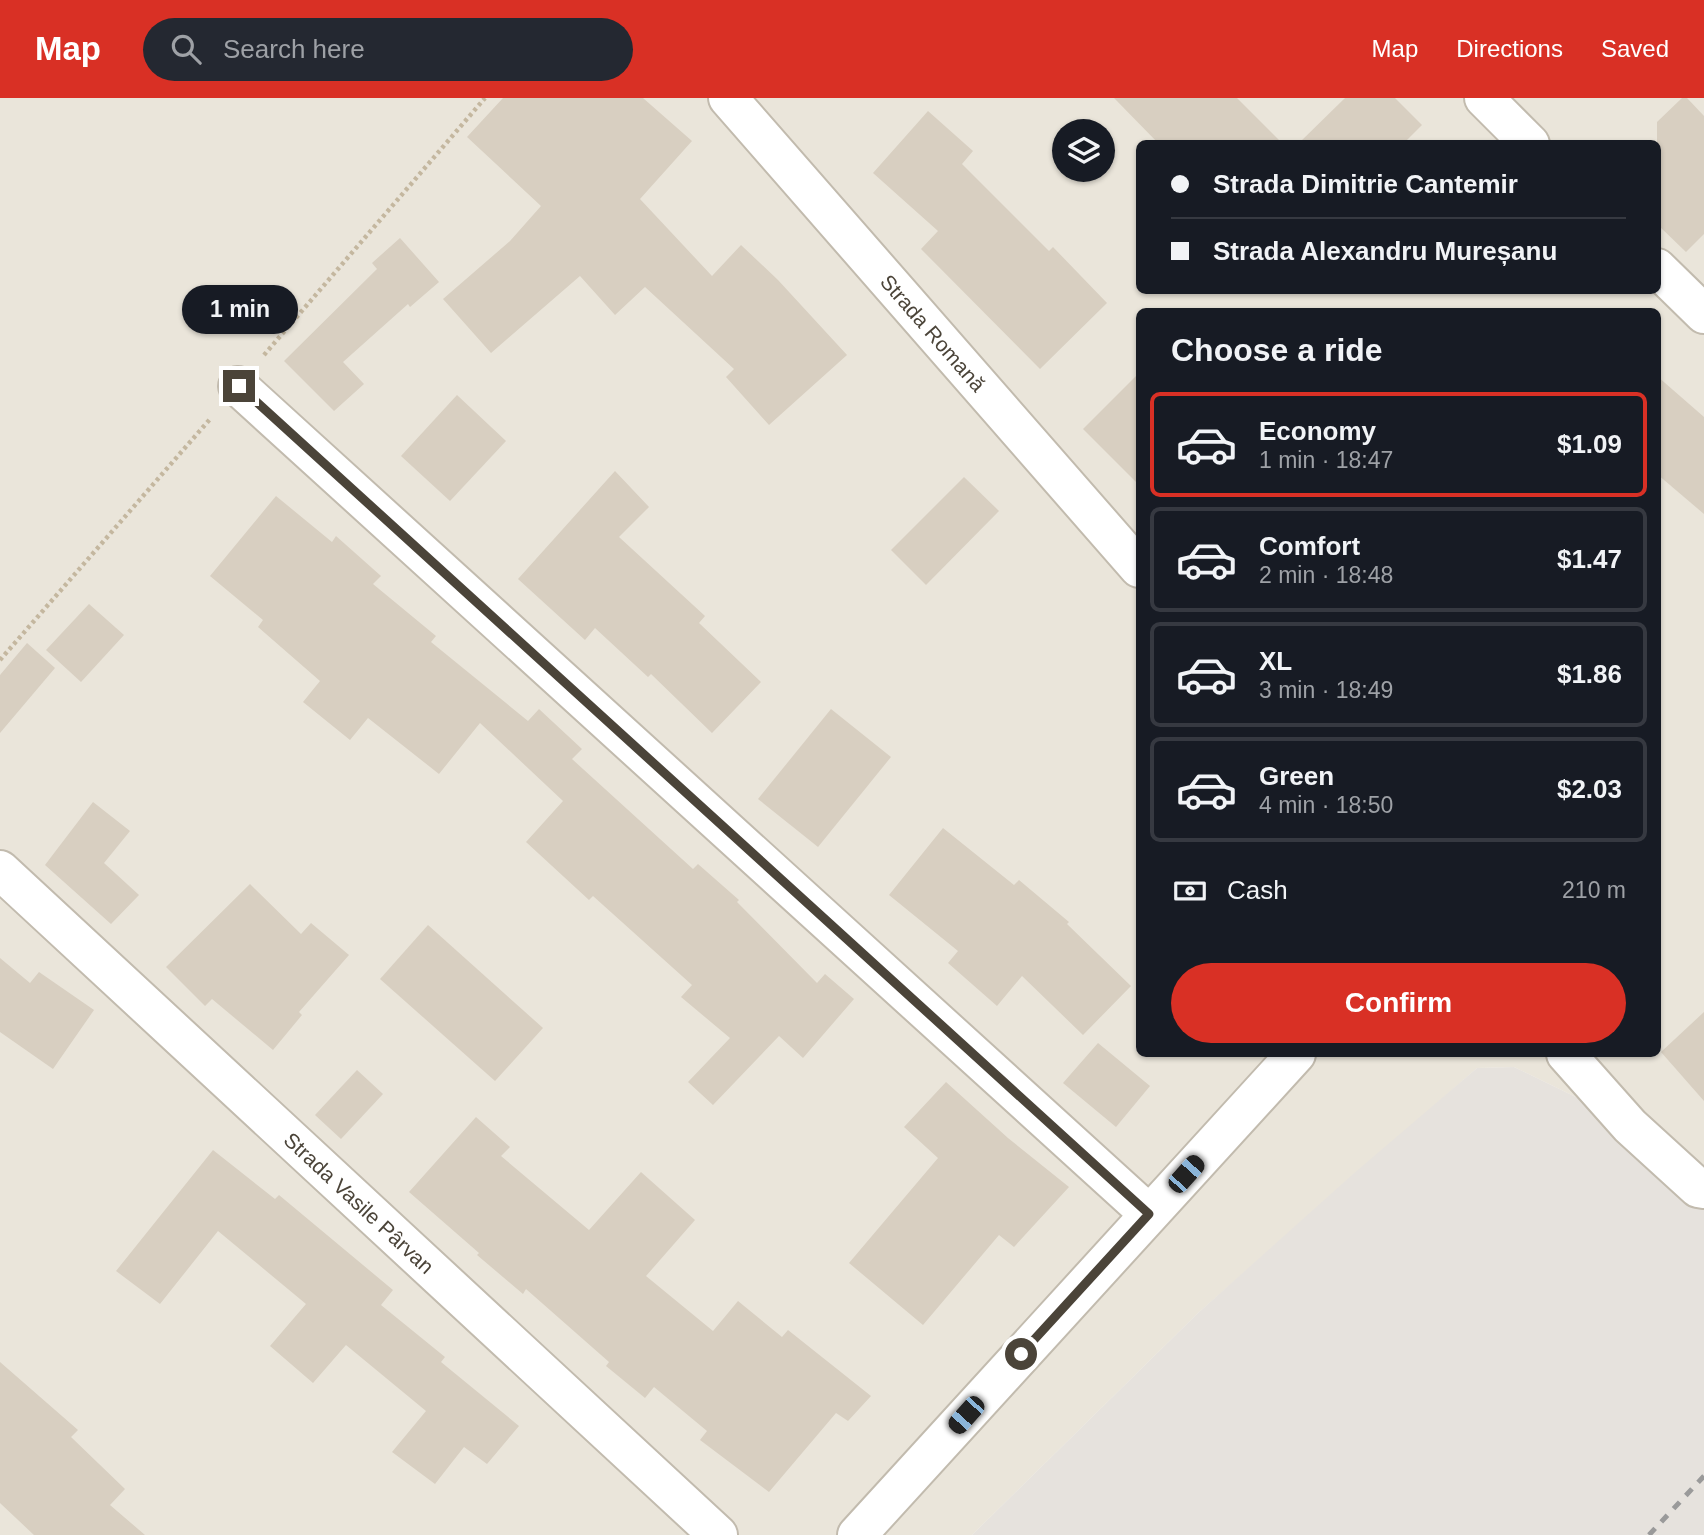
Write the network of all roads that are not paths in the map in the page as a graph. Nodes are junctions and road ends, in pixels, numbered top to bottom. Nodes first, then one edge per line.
1 (728, 98) edge
2 (1484, 98) edge
3 (1526, 140) edge
4 (1661, 272) edge
5 (1704, 314) edge
6 (239, 386) dead end
7 (1136, 565) edge
8 (0, 870) edge
9 (1293, 1057) edge
10 (1569, 1057) edge
11 (1704, 1189) edge
12 (1149, 1214) junction
13 (718, 1535) edge
14 (857, 1535) edge

1 - 7 street, Strada Romană
2 - 3 street
4 - 5 street
6 - 12 street
8 - 13 street, Strada Vasile Pârvan
9 - 12 street
10 - 11 street
12 - 14 street

